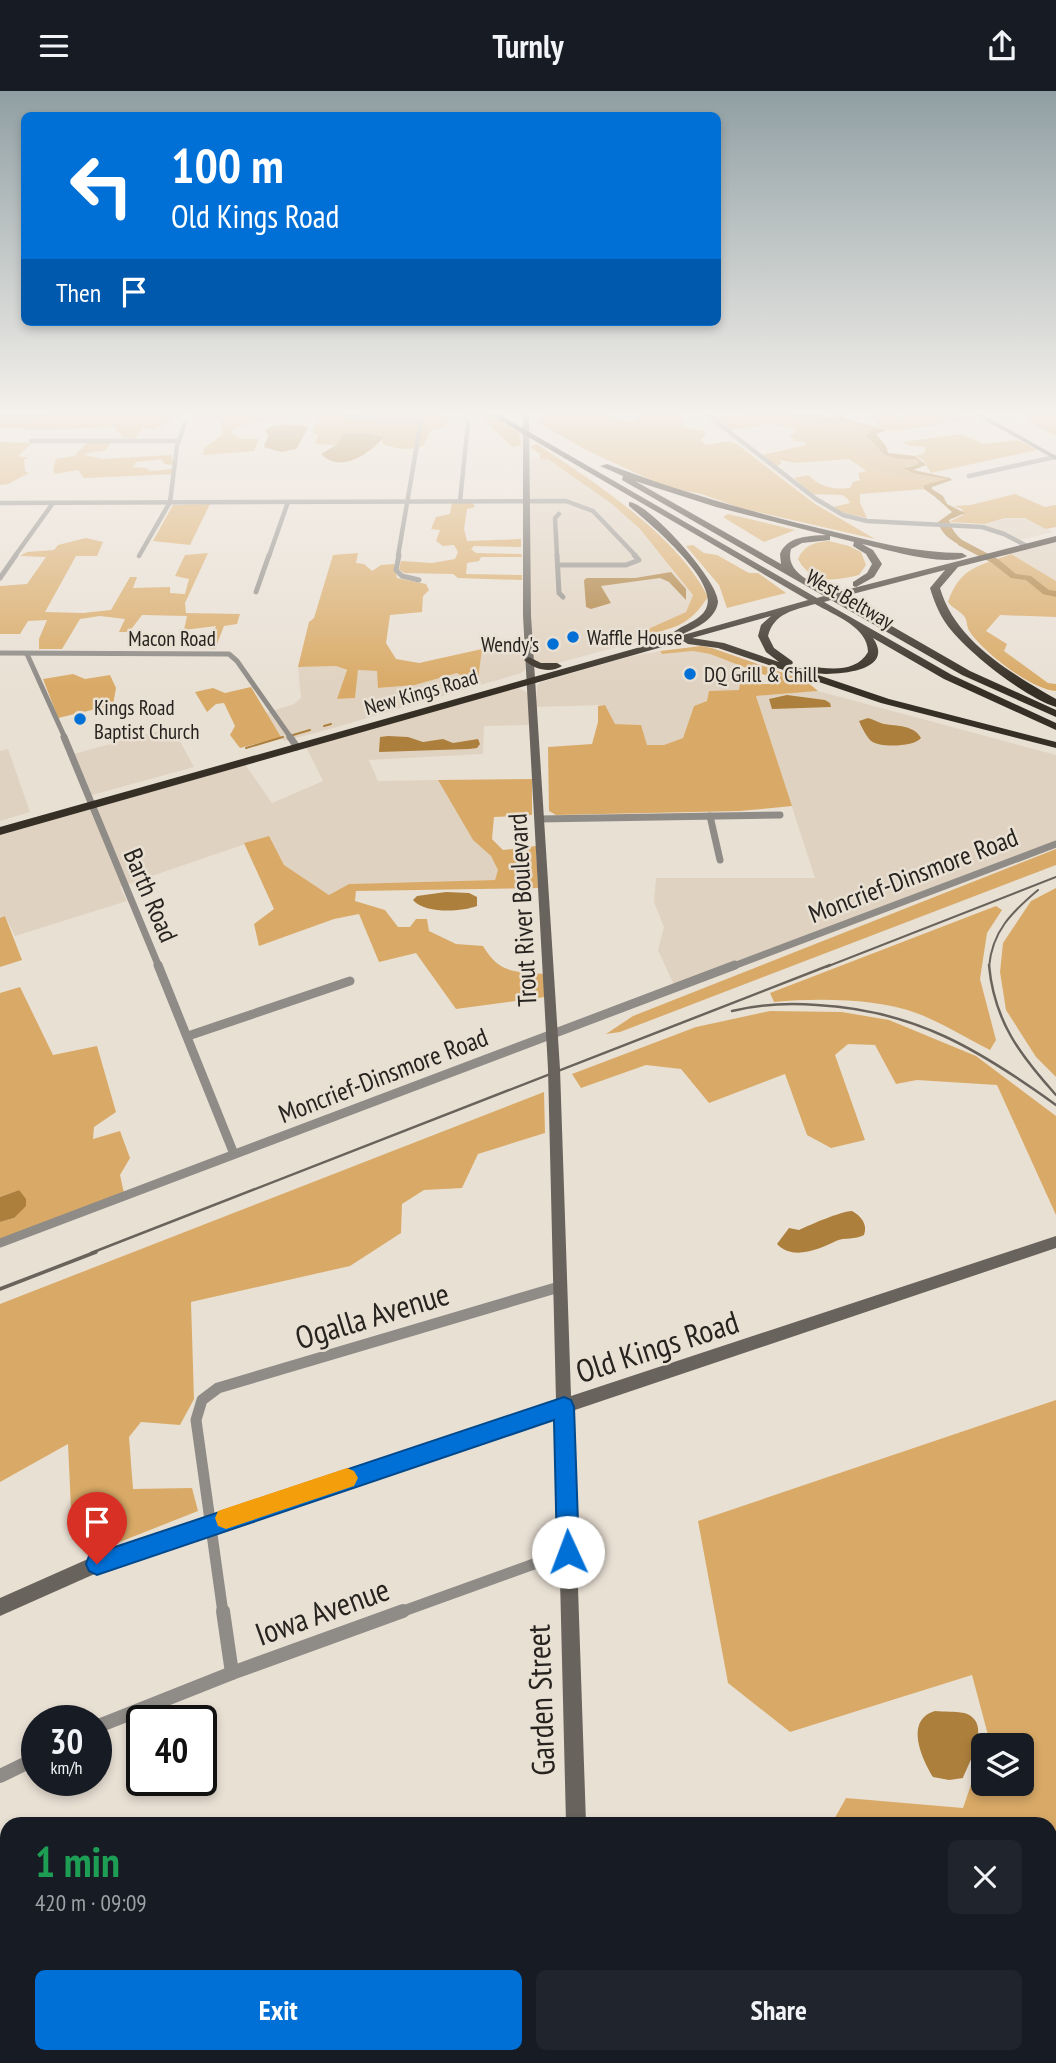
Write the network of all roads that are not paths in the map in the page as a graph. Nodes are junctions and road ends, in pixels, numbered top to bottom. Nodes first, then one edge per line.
1 (167, 502) edge
2 (170, 502) edge
3 (288, 502) edge
4 (407, 502) edge
5 (526, 502) edge
6 (569, 502) edge
7 (630, 502) edge
8 (651, 502) edge
9 (667, 502) edge
10 (704, 502) edge
11 (822, 502) edge
12 (0, 503) edge
13 (53, 503) junction
14 (559, 514) dead end
15 (1056, 536) edge
16 (862, 541) junction
17 (1025, 544) junction
18 (139, 556) dead end
19 (972, 559) junction
20 (558, 565) junction
21 (916, 572) junction
22 (791, 573) junction
23 (0, 578) edge
24 (419, 580) dead end
25 (856, 585) junction
26 (256, 592) dead end
27 (563, 597) dead end
28 (788, 608) junction
29 (853, 622) junction
30 (723, 623) junction
31 (675, 634) junction
32 (665, 643) junction
33 (0, 653) edge
34 (27, 654) junction
35 (529, 660) junction
36 (776, 664) junction
37 (557, 666) junction
38 (531, 682) junction
39 (1056, 703) edge
40 (1056, 714) edge
41 (392, 716) junction
42 (1056, 727) edge
43 (295, 744) junction
44 (1056, 745) edge
45 (91, 801) junction
46 (780, 815) dead end
47 (710, 816) junction
48 (539, 819) junction
49 (0, 823) edge
50 (0, 831) edge
51 (1056, 843) edge
52 (720, 859) dead end
53 (350, 981) dead end
54 (551, 1034) junction
55 (188, 1036) junction
56 (234, 1154) junction
57 (1056, 1241) edge
58 (0, 1243) edge
59 (559, 1287) junction
60 (564, 1407) junction
61 (212, 1523) junction
62 (568, 1552) junction
63 (0, 1607) edge
64 (232, 1673) junction
65 (112, 1721) edge
66 (21, 1766) edge
67 (0, 1776) edge
68 (576, 1817) edge

1 - 13 street
2 - 18 street
3 - 26 street
4 - 24 street
5 - 35 street, Trout River Boulevard
6 - 20 street
7 - 31 highway
8 - 29 highway, West Beltway
9 - 22 highway, West Beltway
10 - 16 highway
11 - 17 street
12 - 13 street
13 - 23 street
14 - 20 street
15 - 17 highway, New Kings Road
16 - 19 highway
16 - 21 highway
17 - 19 highway, New Kings Road
19 - 21 highway, New Kings Road
19 - 39 highway
20 - 27 street
21 - 25 highway, New Kings Road
21 - 28 highway, New Kings Road
22 - 25 highway
22 - 40 highway, West Beltway
25 - 30 highway, New Kings Road
28 - 29 highway
28 - 30 highway, New Kings Road
29 - 42 highway, West Beltway
30 - 31 highway, New Kings Road
30 - 32 highway, New Kings Road
30 - 36 highway
31 - 37 highway, New Kings Road
32 - 36 highway
32 - 38 highway, New Kings Road
33 - 34 street, Macon Road
34 - 43 street, Macon Road
34 - 45 street, Barth Road
35 - 37 highway
35 - 38 street, Trout River Boulevard
36 - 44 highway
37 - 38 highway, New Kings Road
38 - 41 highway, New Kings Road
38 - 41 highway, New Kings Road
38 - 48 street, Trout River Boulevard
41 - 43 highway, New Kings Road
41 - 43 highway, New Kings Road
43 - 45 highway, New Kings Road
45 - 49 highway, New Kings Road
45 - 50 highway, New Kings Road
45 - 55 street, Barth Road
46 - 47 street
47 - 48 street
47 - 52 street
48 - 54 street, Trout River Boulevard
51 - 54 street, Moncrief-Dinsmore Road
53 - 55 street
54 - 56 street, Moncrief-Dinsmore Road
54 - 59 street, Trout River Boulevard
55 - 56 street, Barth Road
56 - 58 street, Moncrief-Dinsmore Road
57 - 60 street, Old Kings Road
59 - 60 street, Trout River Boulevard
59 - 61 street, Ogalla Avenue
60 - 61 street, Old Kings Road
60 - 62 street, Garden Street
61 - 63 street, Old Kings Road
61 - 64 street
62 - 64 street, Iowa Avenue
62 - 68 street, Garden Street
64 - 65 street, Iowa Avenue
66 - 67 street

